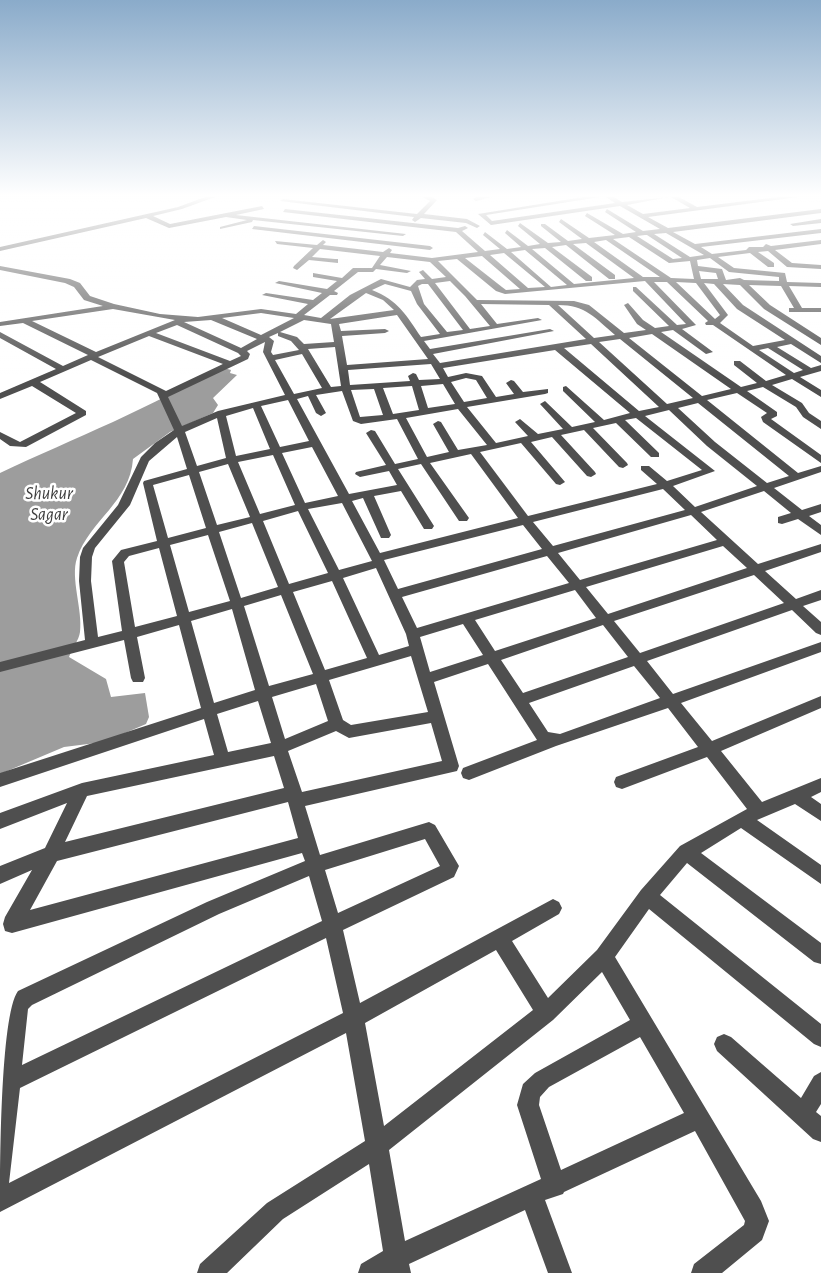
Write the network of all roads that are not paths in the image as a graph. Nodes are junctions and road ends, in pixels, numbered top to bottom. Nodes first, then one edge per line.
1 (385, 256) edge
2 (399, 256) edge
3 (456, 256) edge
4 (459, 256) edge
5 (486, 256) edge
6 (512, 256) edge
7 (537, 256) edge
8 (560, 256) edge
9 (585, 256) edge
10 (610, 256) edge
11 (634, 256) edge
12 (661, 256) edge
13 (686, 256) edge
14 (708, 256) edge
15 (711, 256) edge
16 (734, 256) edge
17 (760, 256) edge
18 (779, 256) edge
19 (306, 258) joint
20 (691, 259) junction
21 (432, 260) junction
22 (667, 260) junction
23 (807, 260) dead end
24 (335, 261) dead end
25 (741, 262) dead end
26 (771, 265) dead end
27 (816, 267) edge
28 (0, 268) edge
29 (297, 268) dead end
30 (695, 268) junction
31 (374, 269) junction
32 (407, 271) dead end
33 (680, 271) dead end
34 (738, 271) junction
35 (423, 272) dead end
36 (316, 275) dead end
37 (612, 277) dead end
38 (453, 279) junction
39 (589, 279) dead end
40 (644, 279) junction
41 (343, 280) junction
42 (669, 280) junction
43 (384, 281) junction
44 (430, 281) junction
45 (698, 281) junction
46 (720, 282) junction
47 (279, 283) dead end
48 (740, 283) junction
49 (783, 283) junction
50 (570, 284) dead end
51 (819, 285) edge
52 (548, 286) dead end
53 (636, 289) dead end
54 (365, 290) junction
55 (414, 290) junction
56 (527, 291) junction
57 (328, 292) junction
58 (266, 295) dead end
59 (353, 297) junction
60 (475, 302) junction
61 (314, 303) junction
62 (519, 303) junction
63 (551, 303) junction
64 (628, 305) dead end
65 (112, 306) junction
66 (407, 308) junction
67 (799, 309) junction
68 (821, 310) edge
69 (772, 311) junction
70 (251, 312) junction
71 (301, 316) junction
72 (212, 318) junction
73 (538, 320) junction
74 (25, 321) junction
75 (181, 321) junction
76 (322, 321) junction
77 (335, 322) junction
78 (715, 323) junction
79 (0, 324) edge
80 (692, 325) junction
81 (495, 327) junction
82 (675, 328) junction
83 (283, 330) junction
84 (385, 331) dead end
85 (468, 331) junction
86 (550, 331) junction
87 (654, 331) junction
88 (148, 333) junction
89 (0, 334) edge
90 (337, 334) junction
91 (446, 335) junction
92 (264, 337) junction
93 (621, 337) junction
94 (819, 338) edge
95 (417, 340) junction
96 (790, 341) junction
97 (594, 342) junction
98 (339, 344) junction
99 (768, 345) junction
100 (561, 346) junction
101 (303, 349) junction
102 (751, 349) junction
103 (241, 351) junction
104 (427, 352) junction
105 (709, 352) dead end
106 (93, 356) junction
107 (271, 358) junction
108 (821, 360) edge
109 (407, 363) junction
110 (737, 363) dead end
111 (230, 364) junction
112 (436, 364) junction
113 (343, 368) junction
114 (821, 368) edge
115 (63, 369) junction
116 (810, 371) junction
117 (792, 376) junction
118 (647, 379) dead end
119 (446, 380) junction
120 (637, 381) junction
121 (33, 382) junction
122 (417, 383) junction
123 (511, 383) dead end
124 (765, 384) junction
125 (377, 385) junction
126 (346, 388) junction
127 (327, 389) junction
128 (566, 389) dead end
129 (739, 390) junction
130 (545, 391) dead end
131 (310, 392) junction
132 (821, 394) edge
133 (0, 396) edge
134 (163, 396) junction
135 (521, 396) junction
136 (291, 397) junction
137 (700, 400) junction
138 (494, 401) junction
139 (545, 404) dead end
140 (256, 405) junction
141 (461, 406) junction
142 (668, 406) junction
143 (424, 412) junction
144 (220, 413) junction
145 (321, 413) dead end
146 (637, 414) junction
147 (395, 417) junction
148 (618, 419) junction
149 (520, 422) dead end
150 (602, 423) junction
151 (438, 424) dead end
152 (821, 426) edge
153 (586, 427) junction
154 (570, 430) junction
155 (180, 432) junction
156 (370, 433) dead end
157 (554, 433) junction
158 (0, 435) edge
159 (528, 438) junction
160 (315, 443) junction
161 (493, 446) junction
162 (276, 450) junction
163 (474, 451) junction
164 (456, 454) junction
165 (655, 455) dead end
166 (232, 460) junction
167 (821, 460) edge
168 (424, 461) junction
169 (623, 465) dead end
170 (391, 468) junction
171 (645, 468) dead end
172 (821, 469) edge
173 (193, 471) junction
174 (360, 474) dead end
175 (591, 474) dead end
176 (795, 476) junction
177 (560, 482) dead end
178 (664, 485) junction
179 (404, 487) junction
180 (765, 488) junction
181 (368, 496) junction
182 (346, 499) junction
183 (301, 507) junction
184 (821, 508) edge
185 (693, 512) junction
186 (800, 515) junction
187 (257, 518) junction
188 (463, 518) dead end
189 (782, 520) dead end
190 (527, 522) junction
191 (428, 526) dead end
192 (212, 531) junction
193 (821, 531) edge
194 (385, 535) dead end
195 (725, 541) junction
196 (163, 543) junction
197 (821, 548) edge
198 (550, 551) junction
199 (379, 561) junction
200 (755, 569) junction
201 (336, 576) junction
202 (577, 584) junction
203 (287, 590) junction
204 (395, 594) junction
205 (821, 594) edge
206 (237, 604) junction
207 (793, 604) junction
208 (466, 618) junction
209 (183, 619) junction
210 (605, 619) junction
211 (821, 630) edge
212 (129, 634) junction
213 (415, 641) junction
214 (92, 644) junction
215 (821, 647) edge
216 (492, 656) junction
217 (637, 659) junction
218 (375, 661) junction
219 (0, 667) edge
220 (321, 677) junction
221 (138, 678) dead end
222 (426, 679) junction
223 (264, 693) junction
224 (520, 700) junction
225 (669, 700) junction
226 (821, 702) edge
227 (209, 711) junction
228 (437, 716) junction
229 (337, 724) junction
230 (555, 740) junction
231 (280, 748) junction
232 (710, 749) junction
233 (222, 758) junction
234 (469, 773) dead end
235 (0, 780) edge
236 (622, 782) dead end
237 (821, 785) edge
238 (82, 789) junction
239 (795, 795) junction
240 (295, 797) junction
241 (821, 813) edge
242 (751, 815) junction
243 (0, 821) edge
244 (309, 843) junction
245 (686, 852) junction
246 (51, 854) junction
247 (315, 865) junction
248 (0, 875) edge
249 (821, 875) edge
250 (647, 896) junction
251 (553, 908) dead end
252 (332, 924) junction
253 (499, 937) junction
254 (821, 954) edge
255 (604, 957) junction
256 (546, 1013) junction
257 (354, 1018) junction
258 (644, 1023) junction
259 (821, 1037) edge
260 (724, 1044) dead end
261 (11, 1081) junction
262 (821, 1083) edge
263 (803, 1114) junction
264 (698, 1118) junction
265 (821, 1131) edge
266 (375, 1147) junction
267 (0, 1178) edge
268 (555, 1186) junction
269 (531, 1196) junction
270 (0, 1200) edge
271 (397, 1266) edge
272 (209, 1273) edge
273 (370, 1273) edge
274 (560, 1273) edge
275 (703, 1273) edge

1 - 31 street
2 - 21 street
3 - 21 street
4 - 56 street
5 - 56 street
6 - 52 street
7 - 50 street
8 - 39 street
9 - 37 street
10 - 40 street
11 - 42 street
12 - 22 street
13 - 20 street
14 - 20 street
15 - 34 street
16 - 25 street
17 - 26 street
18 - 27 street
19 - 24 street
19 - 29 street
20 - 22 street
20 - 30 street
21 - 38 street
22 - 33 street
23 - 27 street
27 - 51 street
28 - 65 street
30 - 45 street
30 - 46 street
31 - 32 street
31 - 41 street
31 - 43 street
34 - 48 street
34 - 49 street
35 - 44 street
36 - 41 street
38 - 44 street
38 - 60 street
40 - 42 street
40 - 56 street
40 - 80 street
41 - 57 street
42 - 45 street
42 - 78 street
43 - 54 street
43 - 55 street
44 - 55 street
44 - 85 street
45 - 46 street
45 - 78 street
46 - 48 street
46 - 96 street
47 - 57 street
48 - 49 street
48 - 69 street
49 - 51 street
49 - 67 street
53 - 82 street
54 - 59 street
54 - 66 street
55 - 66 street
57 - 59 street
57 - 61 street
58 - 61 street
59 - 76 street
60 - 62 street
60 - 81 street
61 - 71 street
62 - 63 street
62 - 73 street
63 - 93 street
63 - 97 street
64 - 87 street
65 - 74 street
65 - 75 street
66 - 77 street
66 - 91 street
66 - 95 street
67 - 68 street
67 - 69 street
69 - 94 street
70 - 71 street
70 - 72 street
70 - 83 street
71 - 76 street
71 - 83 street
72 - 75 street
72 - 92 street
73 - 81 street
73 - 86 street
74 - 79 street
74 - 106 street
75 - 88 street
75 - 103 street
76 - 77 street
77 - 90 street
78 - 80 street
78 - 102 street
80 - 82 street
81 - 85 street
82 - 87 street
82 - 105 street
83 - 92 street
83 - 101 street
84 - 90 street
85 - 91 street
86 - 100 street
86 - 104 street
87 - 93 street
87 - 129 street
88 - 106 street
88 - 111 street
89 - 115 street
90 - 98 street
91 - 95 street
92 - 103 street
92 - 107 street
93 - 97 street
93 - 137 street
94 - 96 street
95 - 104 street
96 - 99 street
96 - 108 street
97 - 100 street
97 - 120 street
98 - 101 street
98 - 113 street
99 - 102 street
99 - 116 street
100 - 112 street
100 - 146 street
101 - 107 street
101 - 127 street
102 - 117 street
103 - 111 street
104 - 112 street
106 - 115 street
106 - 134 street
107 - 136 street
109 - 112 street
109 - 113 street
109 - 122 street
110 - 124 street
111 - 134 street
112 - 119 street
113 - 126 street
114 - 116 street
115 - 121 street
116 - 117 street
117 - 124 street
117 - 132 street
118 - 120 street
119 - 122 street
119 - 138 street
119 - 141 street
120 - 142 street
121 - 133 street
121 - 158 street
122 - 125 street
122 - 143 street
123 - 135 street
124 - 129 street
124 - 152 street
125 - 126 street
125 - 147 street
126 - 127 street
126 - 147 street
127 - 131 street
128 - 150 street
129 - 137 street
129 - 167 street
130 - 135 street
131 - 136 street
131 - 145 street
134 - 155 street
135 - 138 street
136 - 140 street
136 - 160 street
137 - 142 street
137 - 176 street
138 - 141 street
139 - 154 street
140 - 144 street
140 - 162 street
141 - 143 street
141 - 161 street
142 - 146 street
142 - 180 street
143 - 147 street
144 - 155 street
144 - 166 street
146 - 148 street
146 - 178 street
147 - 168 street
148 - 150 street
148 - 165 street
149 - 159 street
150 - 153 street
151 - 164 street
153 - 154 street
153 - 169 street
154 - 157 street
155 - 173 street
155 - 214 street
156 - 170 street
157 - 159 street
157 - 175 street
159 - 161 street
159 - 177 street
160 - 162 street
160 - 182 street
161 - 163 street
162 - 166 street
162 - 183 street
163 - 164 street
163 - 190 street
164 - 168 street
166 - 173 street
166 - 187 street
168 - 170 street
168 - 188 street
170 - 174 street
170 - 179 street
171 - 178 street
172 - 176 street
173 - 192 street
173 - 196 street
176 - 180 street
178 - 185 street
178 - 190 street
179 - 181 street
179 - 191 street
180 - 185 street
180 - 186 street
181 - 182 street
181 - 194 street
182 - 183 street
182 - 199 street
183 - 187 street
183 - 201 street
184 - 186 street
185 - 195 street
185 - 198 street
186 - 189 street
186 - 193 street
187 - 192 street
187 - 203 street
190 - 198 street
190 - 199 street
192 - 196 street
192 - 206 street
195 - 200 street
195 - 202 street
196 - 209 street
196 - 212 street
197 - 200 street
198 - 202 street
198 - 204 street
199 - 201 street
199 - 204 street
200 - 207 street
200 - 210 street
201 - 203 street
201 - 218 street
202 - 208 street
202 - 210 street
203 - 206 street
203 - 220 street
204 - 213 street
205 - 207 street
206 - 209 street
206 - 223 street
207 - 211 street
207 - 217 street
208 - 213 street
208 - 216 street
209 - 212 street
209 - 227 street
210 - 216 street
210 - 217 street
212 - 214 street
212 - 221 street
213 - 218 street
213 - 222 street
214 - 219 street
215 - 225 street
216 - 222 street
216 - 224 street
217 - 224 street
217 - 225 street
218 - 220 street
220 - 223 street
220 - 229 street
222 - 228 street
223 - 227 street
223 - 231 street
224 - 230 street
225 - 230 street
225 - 232 street
226 - 232 street
227 - 233 street
227 - 235 street
228 - 229 street
228 - 240 street
229 - 231 street
230 - 234 street
231 - 233 street
231 - 240 street
232 - 236 street
232 - 242 street
233 - 238 street
237 - 239 street
238 - 243 street
238 - 246 street
239 - 241 street
239 - 242 street
240 - 244 street
240 - 246 street
242 - 245 street
242 - 249 street
244 - 246 street
244 - 247 street
245 - 250 street
245 - 254 street
246 - 248 street
247 - 252 street
247 - 252 street
247 - 261 street
250 - 255 street
250 - 259 street
251 - 253 street
252 - 257 street
252 - 261 street
253 - 256 street
253 - 257 street
255 - 256 street
255 - 258 street
256 - 266 street
257 - 266 street
257 - 270 street
258 - 264 street
258 - 268 street
260 - 263 street
261 - 267 street
262 - 263 street
263 - 265 street
264 - 268 street
264 - 275 street
266 - 271 street
266 - 272 street
268 - 269 street
269 - 271 street
269 - 274 street
271 - 273 street

